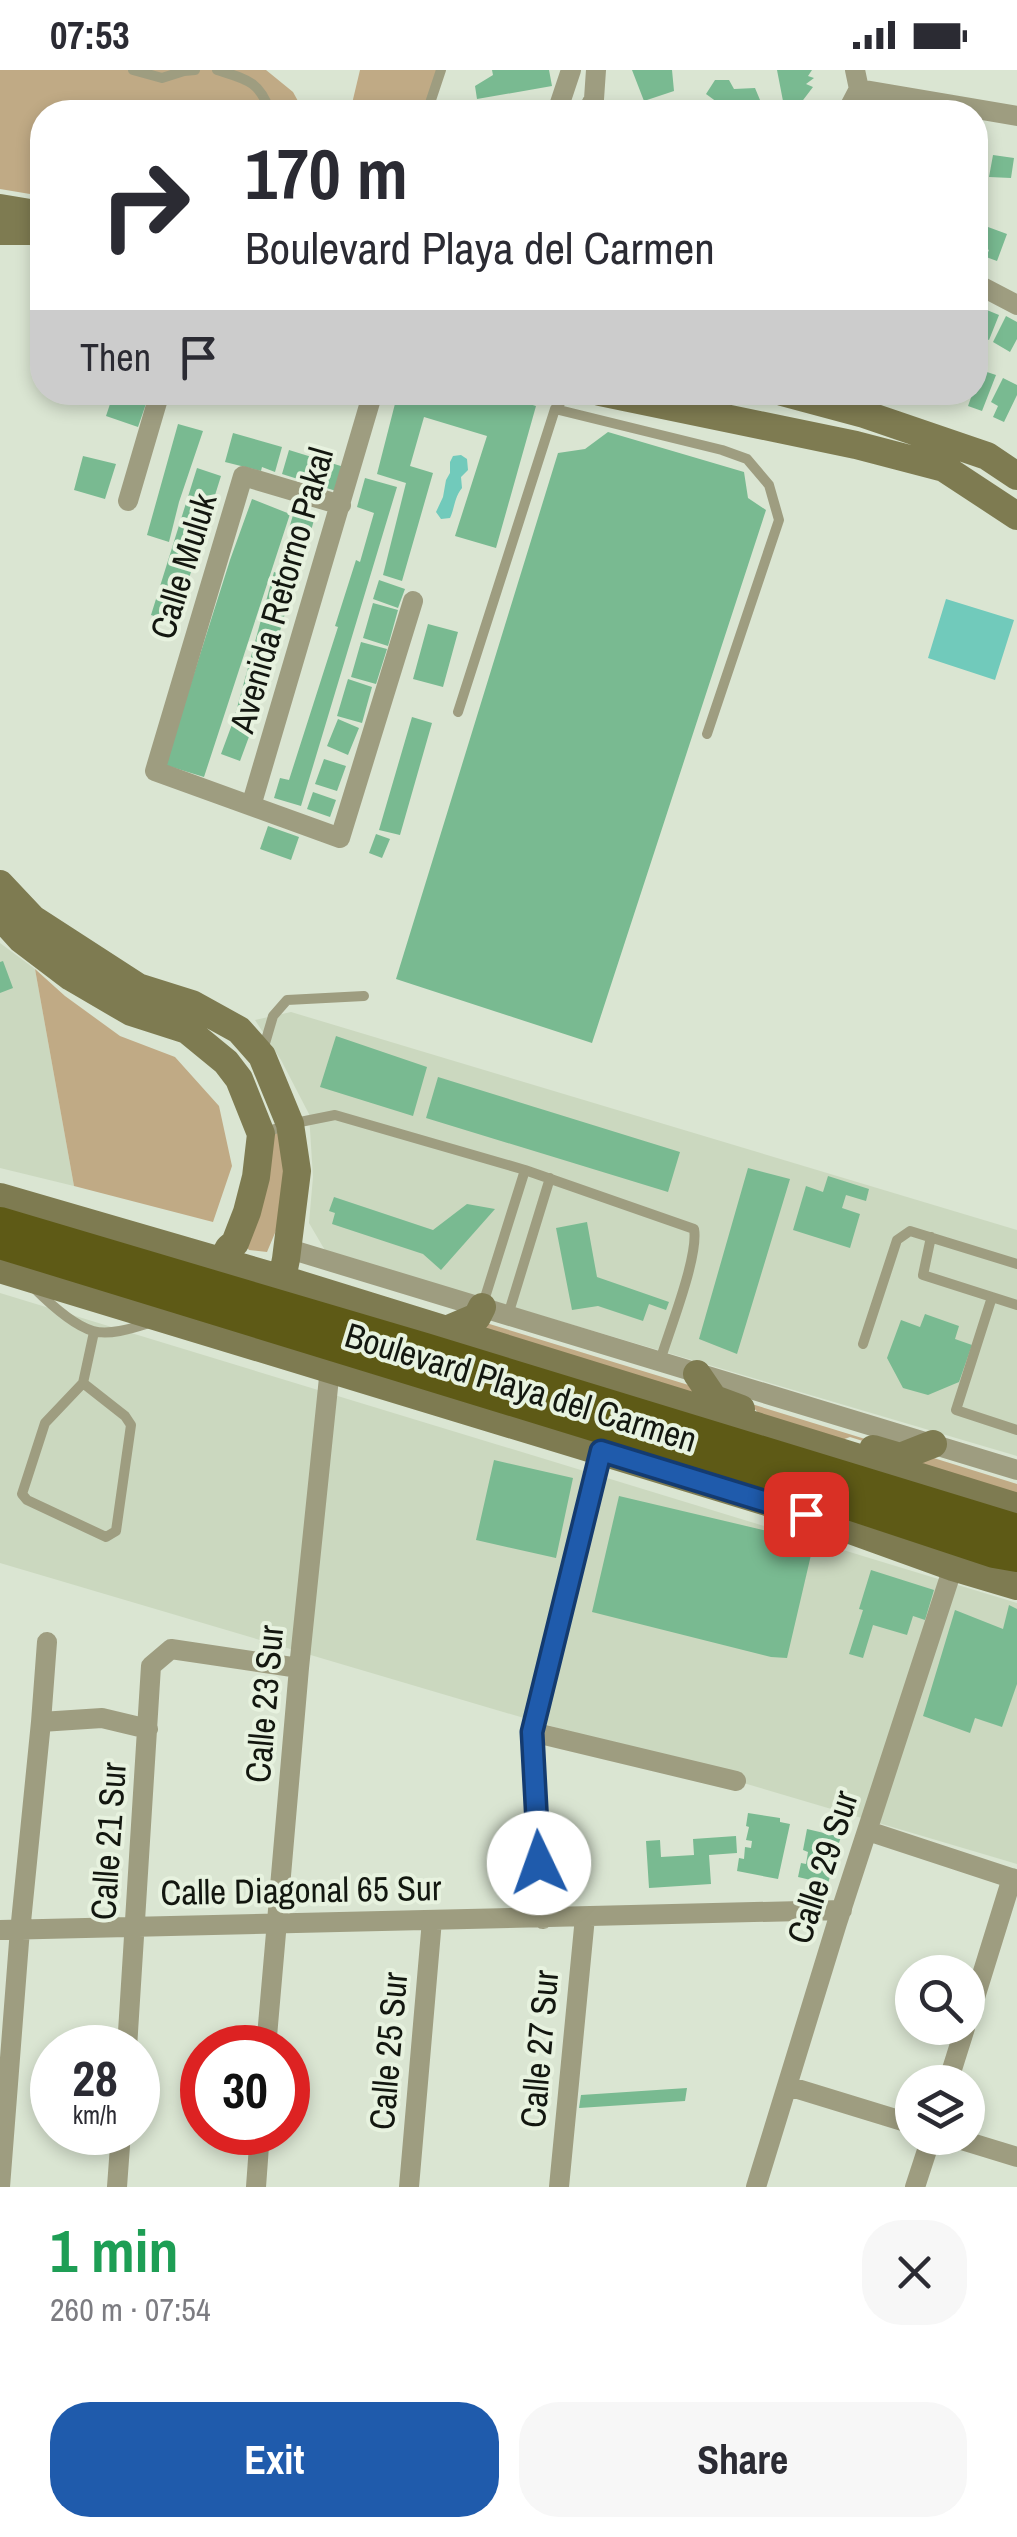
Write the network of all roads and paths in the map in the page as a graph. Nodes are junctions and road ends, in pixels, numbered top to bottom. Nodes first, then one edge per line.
1 (133, 70) edge
2 (195, 70) edge
3 (217, 70) edge
4 (440, 70) edge
5 (571, 70) edge
6 (596, 70) edge
7 (857, 79) edge
8 (266, 100) edge
9 (431, 100) edge
10 (561, 100) edge
11 (594, 100) edge
12 (948, 100) edge
13 (988, 109) edge
14 (1017, 116) edge
15 (0, 208) edge
16 (30, 213) edge
17 (0, 231) edge
18 (30, 232) edge
19 (988, 289) edge
20 (1017, 305) edge
21 (156, 405) edge
22 (369, 405) edge
23 (558, 405) edge
24 (664, 405) edge
25 (830, 405) edge
26 (555, 409) junction
27 (864, 414) junction
28 (727, 418) junction
29 (856, 445) junction
30 (722, 450) junction
31 (1017, 476) edge
32 (128, 501) dead end
33 (340, 505) junction
34 (1017, 516) edge
35 (413, 601) dead end
36 (458, 712) dead end
37 (707, 734) dead end
38 (252, 806) junction
39 (0, 884) edge
40 (0, 916) edge
41 (96, 960) junction
42 (71, 977) junction
43 (364, 996) dead end
44 (262, 1056) junction
45 (290, 1124) junction
46 (261, 1134) junction
47 (525, 1170) junction
48 (550, 1178) junction
49 (0, 1198) edge
50 (0, 1222) edge
51 (931, 1237) junction
52 (0, 1244) edge
53 (222, 1261) junction
54 (1017, 1264) edge
55 (284, 1269) junction
56 (10, 1272) edge
57 (992, 1297) junction
58 (1017, 1305) edge
59 (495, 1311) junction
60 (165, 1319) junction
61 (444, 1331) junction
62 (94, 1332) junction
63 (863, 1344) dead end
64 (660, 1362) junction
65 (330, 1368) junction
66 (697, 1374) junction
67 (82, 1382) junction
68 (760, 1428) junction
69 (1017, 1430) edge
70 (933, 1444) junction
71 (828, 1450) junction
72 (601, 1451) junction
73 (1017, 1470) edge
74 (1017, 1507) edge
75 (1017, 1529) edge
76 (1009, 1559) edge
77 (953, 1567) junction
78 (1017, 1586) edge
79 (47, 1642) dead end
80 (299, 1668) junction
81 (41, 1722) junction
82 (148, 1729) junction
83 (532, 1732) junction
84 (736, 1781) dead end
85 (868, 1832) junction
86 (1015, 1879) edge
87 (842, 1910) junction
88 (585, 1917) junction
89 (543, 1919) junction
90 (432, 1920) junction
91 (276, 1924) junction
92 (135, 1926) junction
93 (10, 1930) edge
94 (985, 1968) edge
95 (128, 2025) edge
96 (268, 2025) edge
97 (788, 2086) junction
98 (895, 2119) edge
99 (985, 2147) edge
100 (119, 2155) edge
101 (258, 2155) edge
102 (925, 2155) edge
103 (1017, 2157) edge
104 (0, 2187) edge
105 (117, 2187) edge
106 (256, 2187) edge
107 (409, 2187) edge
108 (559, 2187) edge
109 (756, 2187) edge
110 (915, 2187) edge

1 - 2 lane
3 - 8 lane
4 - 9 lane
5 - 10 street
6 - 11 street
7 - 12 street
13 - 14 street
15 - 16 main road
17 - 18 main road
19 - 20 street
21 - 32 street
22 - 33 street, Avenida Retorno Pakal
23 - 26 lane
24 - 28 main road
25 - 27 main road
26 - 30 lane
26 - 36 lane
27 - 29 main road
27 - 31 main road
28 - 29 main road
28 - 30 lane
29 - 34 main road
30 - 37 lane
33 - 38 street, Avenida Retorno Pakal
33 - 38 street, Calle Muluk
35 - 38 street
39 - 41 main road
40 - 42 main road
41 - 42 main road
41 - 44 main road
42 - 46 main road
43 - 44 lane
44 - 45 main road
45 - 46 lane
45 - 47 lane
45 - 55 main road
46 - 53 main road
47 - 48 lane
47 - 59 lane
48 - 59 lane
48 - 64 lane
49 - 53 main road, Boulevard Playa del Carmen
50 - 75 highway
51 - 54 lane
51 - 57 lane
51 - 63 lane
52 - 76 highway
53 - 55 main road, Boulevard Playa del Carmen
55 - 59 street
55 - 61 main road, Boulevard Playa del Carmen
56 - 60 main road, Boulevard Playa del Carmen
56 - 62 lane
57 - 58 lane
57 - 69 lane
59 - 61 main road
59 - 64 street
60 - 62 lane
60 - 65 main road, Boulevard Playa del Carmen
61 - 68 main road, Boulevard Playa del Carmen
62 - 67 lane
64 - 66 street
65 - 72 main road, Boulevard Playa del Carmen
65 - 80 street, Calle 23 Sur
66 - 68 main road
66 - 70 street
67 - 67 lane
68 - 71 main road, Boulevard Playa del Carmen
70 - 71 main road
70 - 73 street
71 - 74 main road, Boulevard Playa del Carmen
72 - 77 main road, Boulevard Playa del Carmen
72 - 83 street, Calle 27 Sur
77 - 78 main road, Boulevard Playa del Carmen
77 - 85 street, Calle 29 Sur
79 - 81 street
80 - 82 street, Calle 21 Sur
80 - 91 street, Calle 23 Sur
81 - 82 street
81 - 93 street
82 - 92 street, Calle 21 Sur
83 - 84 street
83 - 89 street, Calle 27 Sur
85 - 86 street
85 - 87 street, Calle 29 Sur
86 - 94 street
87 - 88 street, Calle Diagonal 65 Sur
87 - 97 street, Calle 29 Sur
88 - 89 street, Calle Diagonal 65 Sur
88 - 108 street, Calle 27 Sur
89 - 90 street, Calle Diagonal 65 Sur
90 - 91 street, Calle Diagonal 65 Sur
90 - 107 street, Calle 25 Sur
91 - 92 street, Calle Diagonal 65 Sur
91 - 96 street, Calle 23 Sur
92 - 93 street, Calle Diagonal 65 Sur
92 - 95 street, Calle 21 Sur
93 - 104 street
97 - 98 street
97 - 109 street, Calle 29 Sur
99 - 103 street
100 - 105 street
101 - 106 street
102 - 110 street

